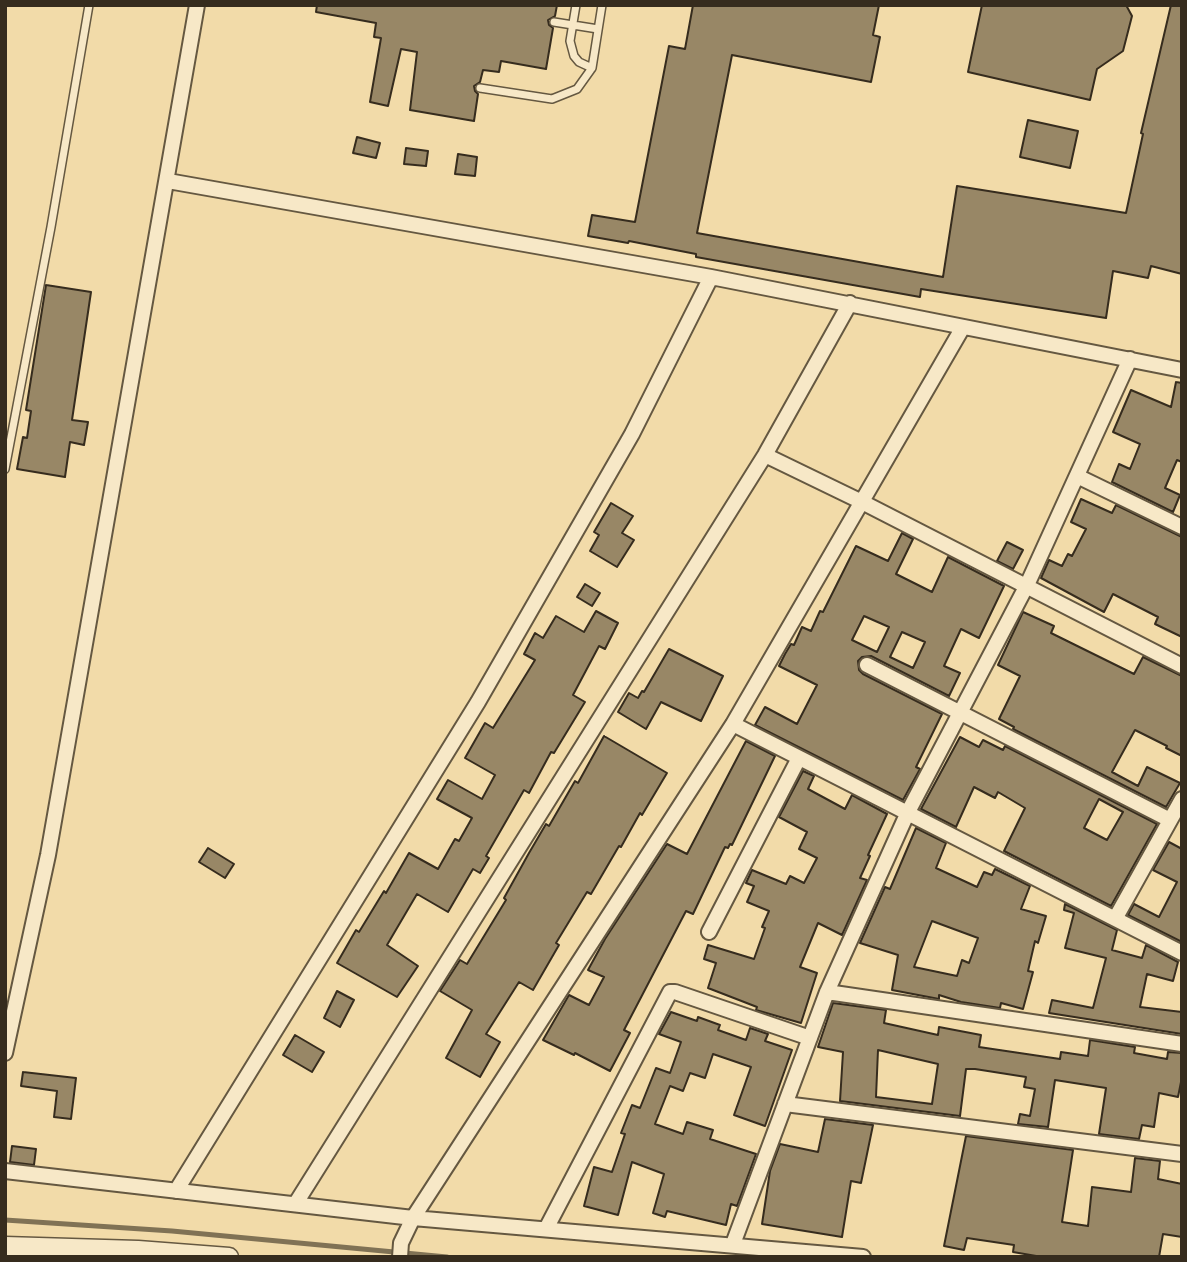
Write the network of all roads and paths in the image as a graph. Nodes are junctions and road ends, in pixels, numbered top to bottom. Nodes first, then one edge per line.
1 (89, 5) edge
2 (197, 5) edge
3 (576, 5) edge
4 (602, 5) edge
5 (554, 22) dead end
6 (572, 25) junction
7 (598, 29) junction
8 (592, 68) junction
9 (480, 88) dead end
10 (168, 181) junction
11 (710, 276) junction
12 (850, 303) junction
13 (963, 327) junction
14 (1130, 359) junction
15 (1182, 370) edge
16 (765, 455) junction
17 (5, 469) edge
18 (1077, 476) junction
19 (862, 502) junction
20 (1182, 527) edge
21 (1027, 585) junction
22 (867, 665) dead end
23 (1182, 666) edge
24 (961, 712) junction
25 (733, 724) junction
26 (799, 758) junction
27 (1182, 799) edge
28 (908, 812) junction
29 (1170, 820) junction
30 (1115, 919) junction
31 (709, 932) dead end
32 (1182, 953) edge
33 (827, 992) junction
34 (810, 1038) junction
35 (1182, 1044) edge
36 (5, 1053) edge
37 (785, 1104) junction
38 (1182, 1154) edge
39 (5, 1171) edge
40 (176, 1191) junction
41 (296, 1203) junction
42 (413, 1218) junction
43 (546, 1229) junction
44 (733, 1244) junction
45 (7, 1250) edge
46 (401, 1250) edge
47 (135, 1253) edge
48 (229, 1257) edge
49 (863, 1257) edge

1 - 17 lane
2 - 10 street
3 - 6 lane
4 - 7 lane
5 - 6 lane
6 - 7 lane
6 - 8 lane
7 - 8 lane
8 - 9 lane
10 - 11 street
10 - 36 street
11 - 12 street
11 - 40 street
12 - 13 street
12 - 16 street
13 - 14 street
13 - 19 street
14 - 15 street
14 - 18 street
16 - 19 street
16 - 41 street
18 - 20 street
18 - 21 street
19 - 21 street
19 - 25 street
21 - 23 street
21 - 24 street
22 - 24 street
24 - 28 street
24 - 29 street
25 - 26 street
25 - 42 street
26 - 28 street
26 - 31 street
27 - 29 street
28 - 30 street
28 - 33 street
29 - 30 street
30 - 32 street
33 - 34 street
33 - 35 street
34 - 37 street
34 - 43 street
37 - 38 street
37 - 44 street
39 - 40 street
40 - 41 street
41 - 42 street
42 - 43 street
42 - 46 street
43 - 44 street
44 - 49 street
45 - 47 street
47 - 48 street

